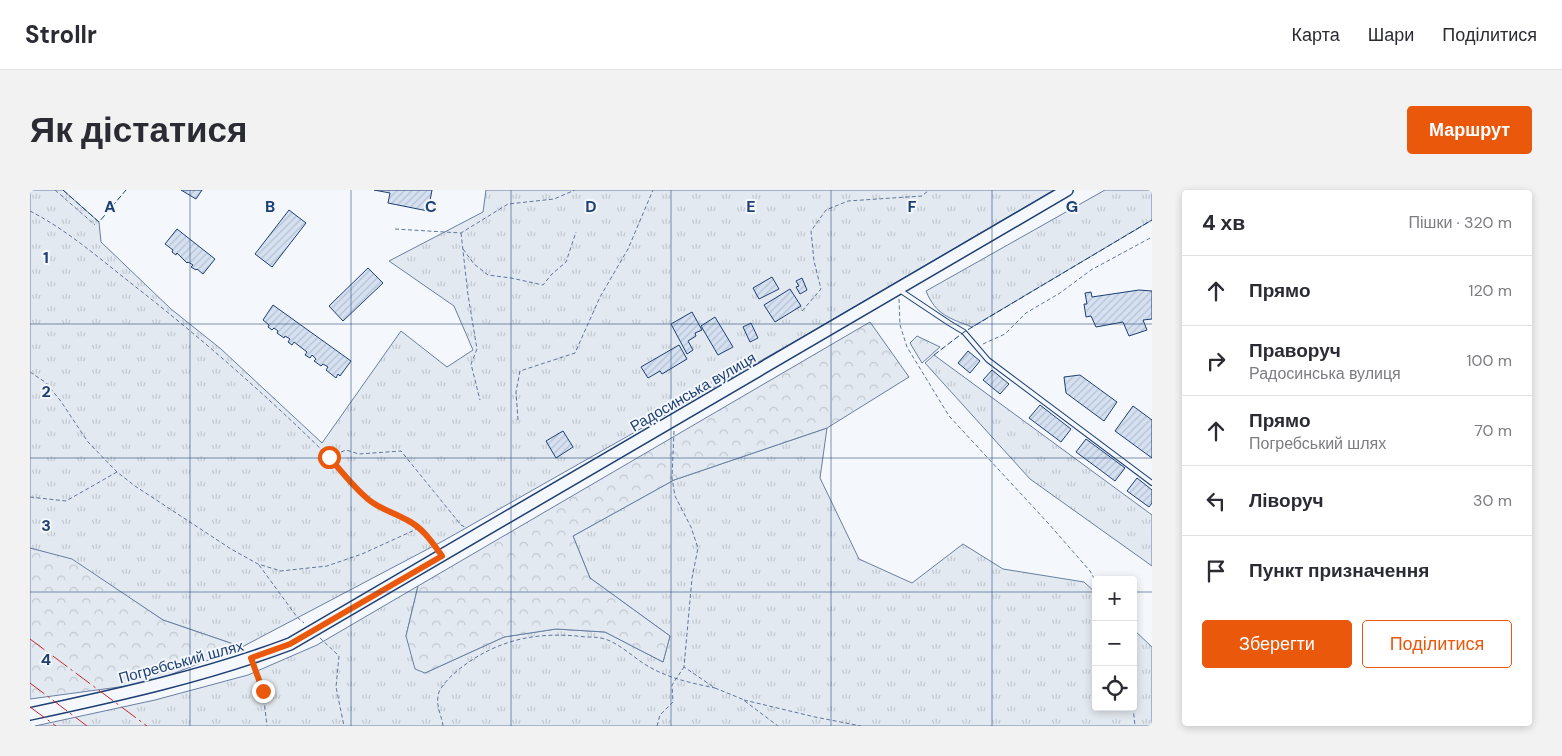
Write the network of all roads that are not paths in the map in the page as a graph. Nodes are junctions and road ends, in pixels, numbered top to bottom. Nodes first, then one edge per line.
1 (1067, 190) edge
2 (899, 289) junction
3 (1152, 483) edge
4 (333, 620) joint
5 (30, 714) edge

1 - 2 main road, Радосинська вулиця
2 - 3 lane
2 - 4 main road, Радосинська вулиця
4 - 5 main road, Погребський шлях

